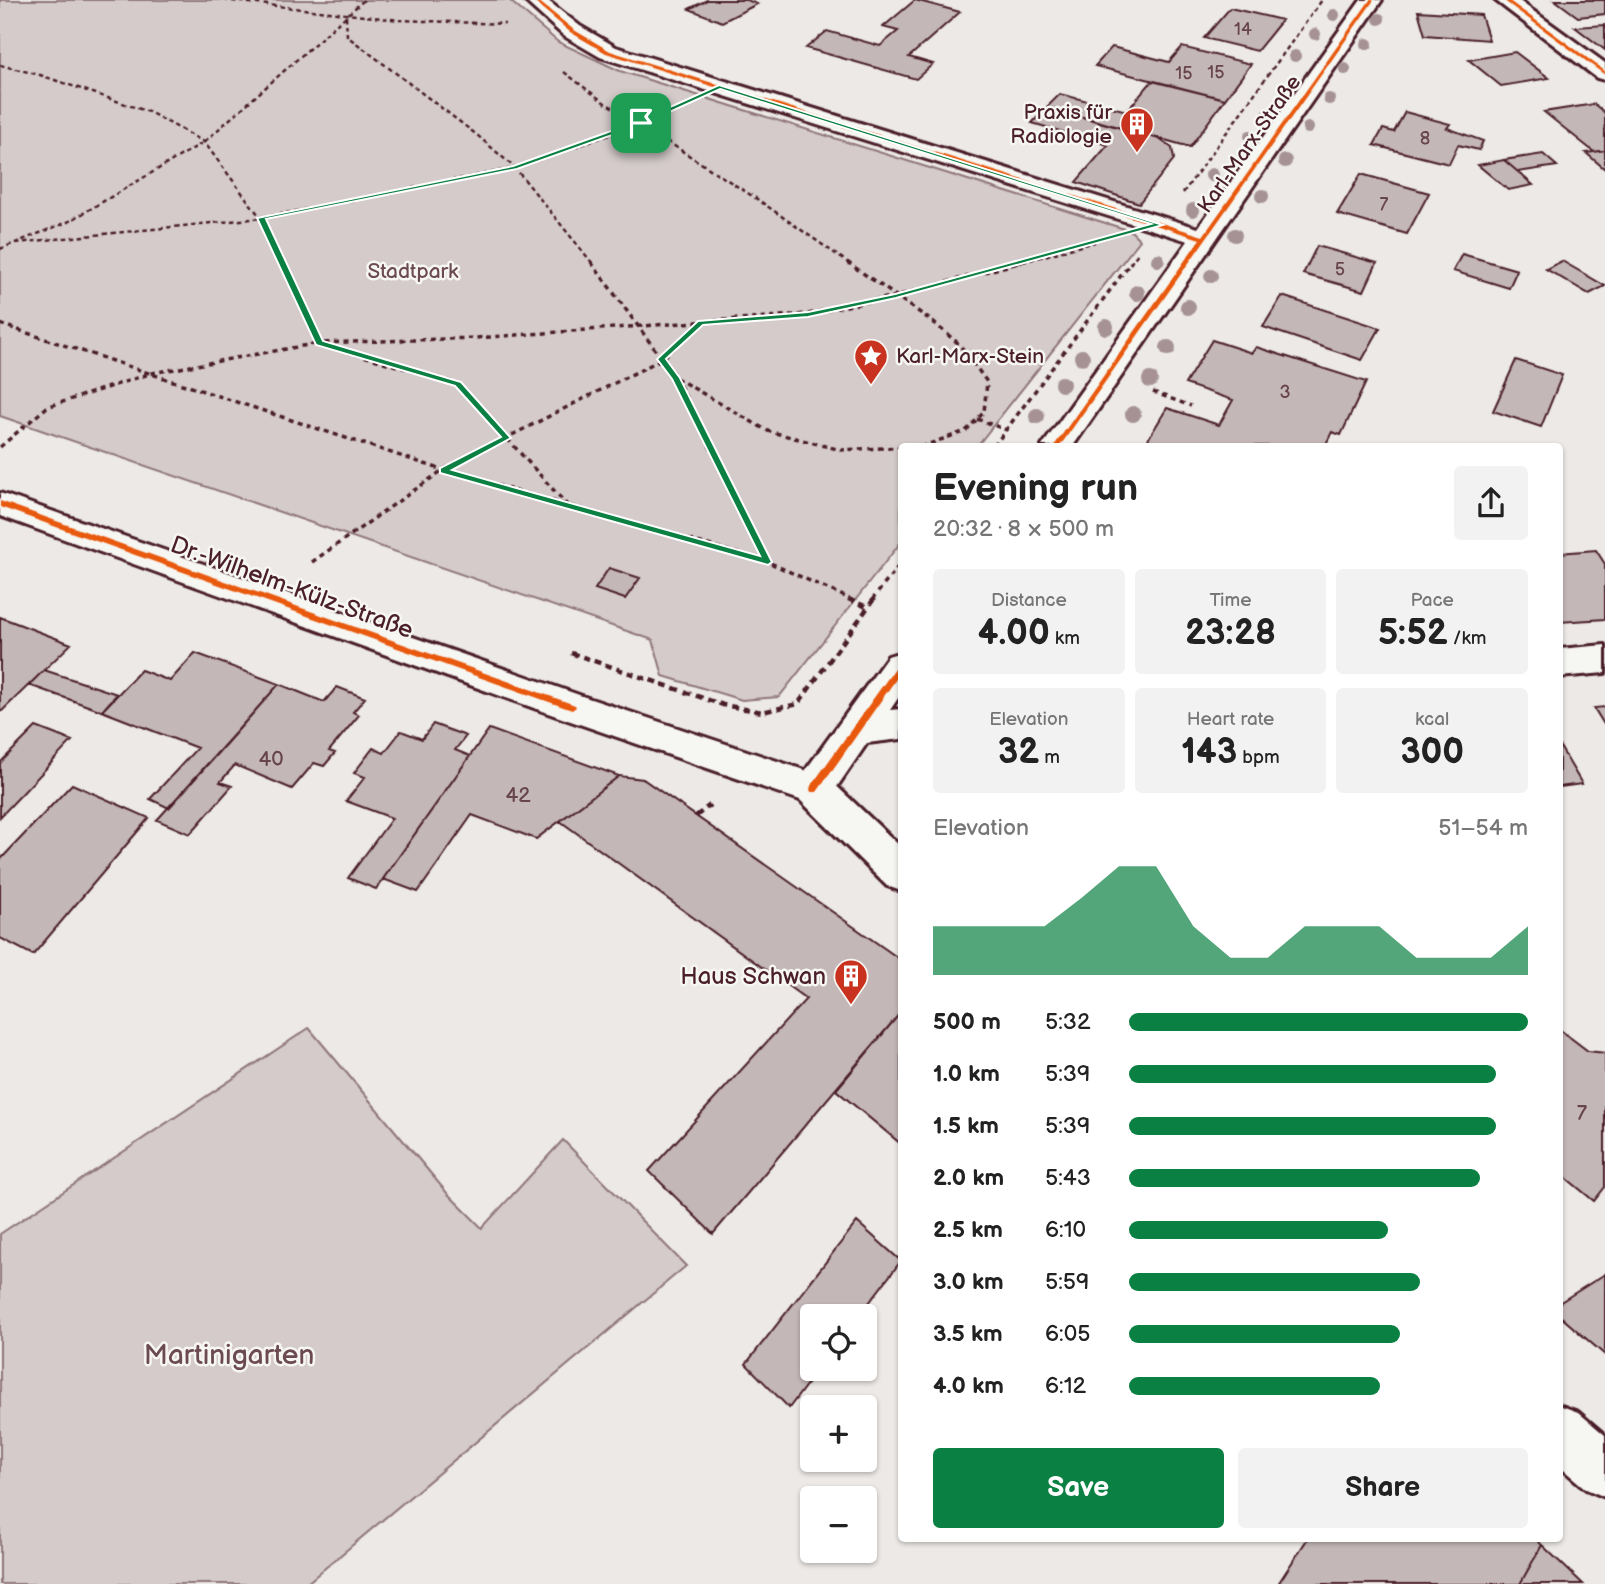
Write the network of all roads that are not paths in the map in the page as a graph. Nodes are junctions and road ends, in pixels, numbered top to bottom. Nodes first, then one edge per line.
1 (534, 0) edge
2 (1372, 0) edge
3 (1505, 0) edge
4 (1605, 73) edge
5 (1204, 238) junction
6 (1059, 443) edge
7 (0, 504) edge
8 (1605, 659) edge
9 (1563, 663) edge
10 (898, 670) edge
11 (898, 724) edge
12 (857, 729) junction
13 (814, 789) junction
14 (898, 870) edge
15 (1563, 1434) edge
16 (1605, 1470) edge

1 - 5 street
2 - 5 street, Karl-Marx-Straße
3 - 4 street
5 - 6 street, Karl-Marx-Straße
7 - 13 street, Dr.-Wilhelm-Külz-Straße
8 - 9 street
10 - 12 street
11 - 12 street
12 - 13 street
13 - 14 street, Dr.-Wilhelm-Külz-Straße
15 - 16 street

